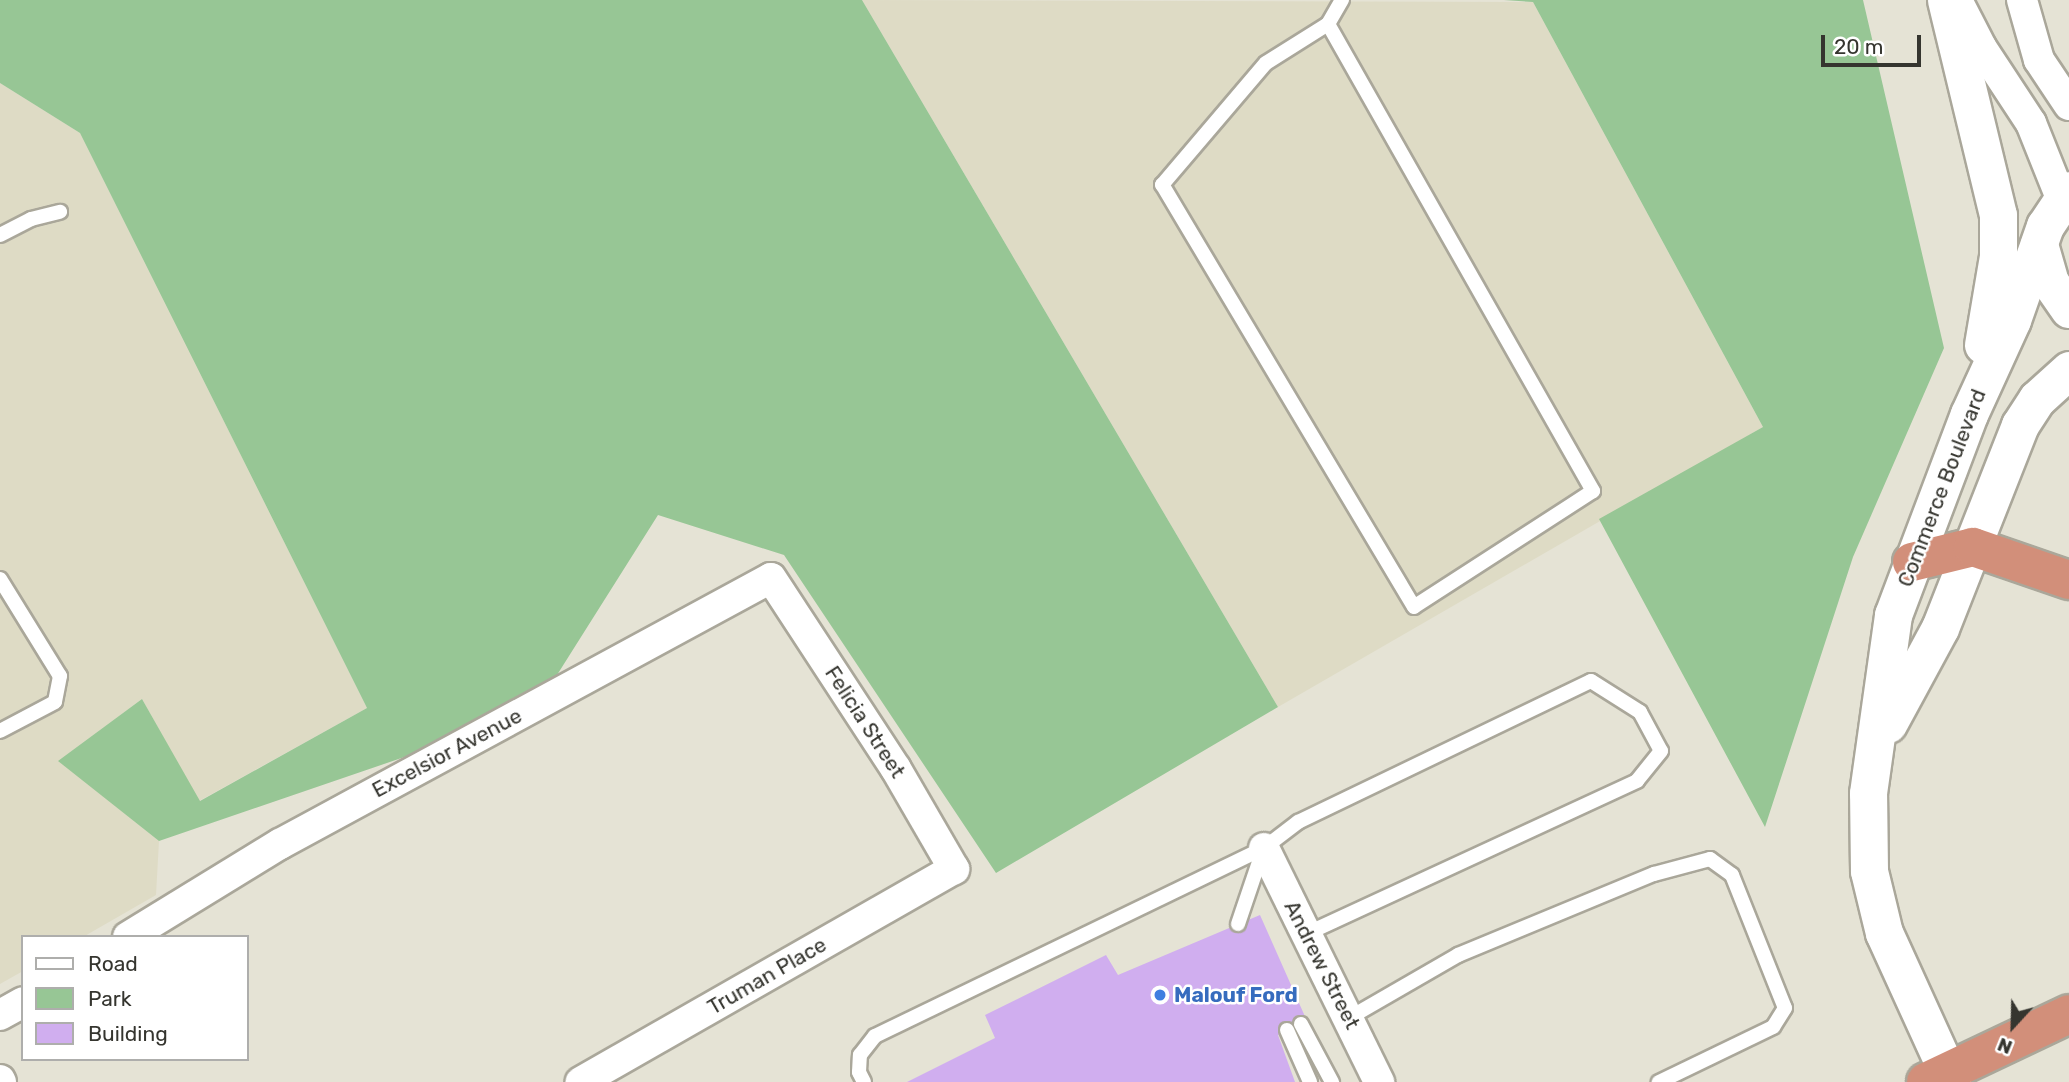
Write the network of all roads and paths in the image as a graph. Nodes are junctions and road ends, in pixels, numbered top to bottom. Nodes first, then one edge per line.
1 (1342, 0) edge
2 (1946, 0) edge
3 (1957, 0) edge
4 (2022, 0) edge
5 (1328, 24) junction
6 (2069, 105) edge
7 (2065, 194) edge
8 (60, 212) dead end
9 (0, 235) edge
10 (2039, 244) junction
11 (2069, 309) edge
12 (2069, 370) edge
13 (1969, 414) junction
14 (1973, 547) junction
15 (1912, 562) junction
16 (771, 578) joint
17 (0, 579) edge
18 (2069, 580) edge
19 (0, 731) edge
20 (1879, 741) junction
21 (1264, 848) junction
22 (954, 869) joint
23 (1244, 922) dead end
24 (1306, 934) junction
25 (131, 935) edge
26 (21, 1003) edge
27 (2069, 1014) edge
28 (0, 1016) edge
29 (1349, 1018) junction
30 (1942, 1079) edge
31 (581, 1082) edge
32 (863, 1082) edge
33 (1310, 1082) edge
34 (1332, 1082) edge
35 (1379, 1082) edge
36 (1659, 1082) edge

1 - 5 lane
2 - 13 street
3 - 7 street
4 - 6 street
5 - 5 lane
7 - 10 street, Commerce Boulevard
8 - 9 lane
10 - 11 street
10 - 13 street, Commerce Boulevard
12 - 14 street, Commerce Boulevard
13 - 15 street, Commerce Boulevard
14 - 15 highway
14 - 18 highway
14 - 20 street, Commerce Boulevard
15 - 20 street, Commerce Boulevard
16 - 22 street, Felicia Street
16 - 25 street, Excelsior Avenue
17 - 19 lane
20 - 30 street, Commerce Boulevard
21 - 23 lane
21 - 24 street, Andrew Street
21 - 24 lane
21 - 32 lane
22 - 31 street, Truman Place
24 - 29 street, Andrew Street
26 - 28 street
27 - 30 highway
29 - 35 street, Andrew Street
29 - 36 lane
33 - 34 lane

